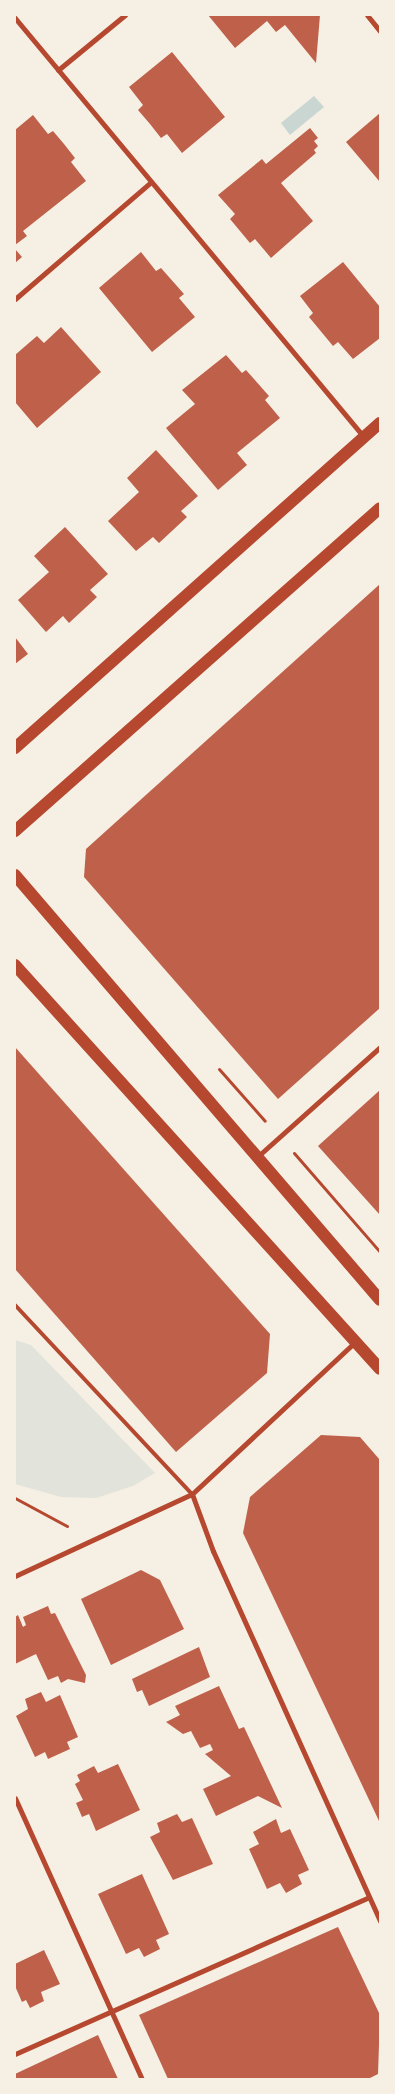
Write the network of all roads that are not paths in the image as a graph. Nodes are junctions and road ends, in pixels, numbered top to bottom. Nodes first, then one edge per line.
1 (125, 15) edge
2 (367, 15) edge
3 (15, 18) edge
4 (380, 31) edge
5 (58, 70) junction
6 (150, 183) junction
7 (15, 300) edge
8 (380, 423) edge
9 (364, 437) junction
10 (380, 508) edge
11 (15, 748) edge
12 (15, 831) edge
13 (15, 875) edge
14 (15, 965) edge
15 (380, 1047) edge
16 (257, 1156) junction
17 (380, 1300) edge
18 (15, 1305) edge
19 (356, 1341) junction
20 (380, 1369) edge
21 (192, 1494) junction
22 (15, 1576) edge
23 (15, 1798) edge
24 (369, 1897) junction
25 (380, 1921) edge
26 (110, 2011) junction
27 (15, 2054) edge
28 (142, 2079) edge

1 - 5 street
2 - 4 street
3 - 5 street
5 - 6 street
6 - 7 street
6 - 9 street
8 - 9 main road
9 - 11 main road
10 - 12 main road
13 - 16 main road
14 - 19 main road
15 - 16 street
16 - 17 main road
18 - 21 lane
19 - 20 main road
19 - 21 street
21 - 22 street
21 - 24 street
23 - 26 street
24 - 25 street
24 - 26 street
26 - 27 street
26 - 28 street

